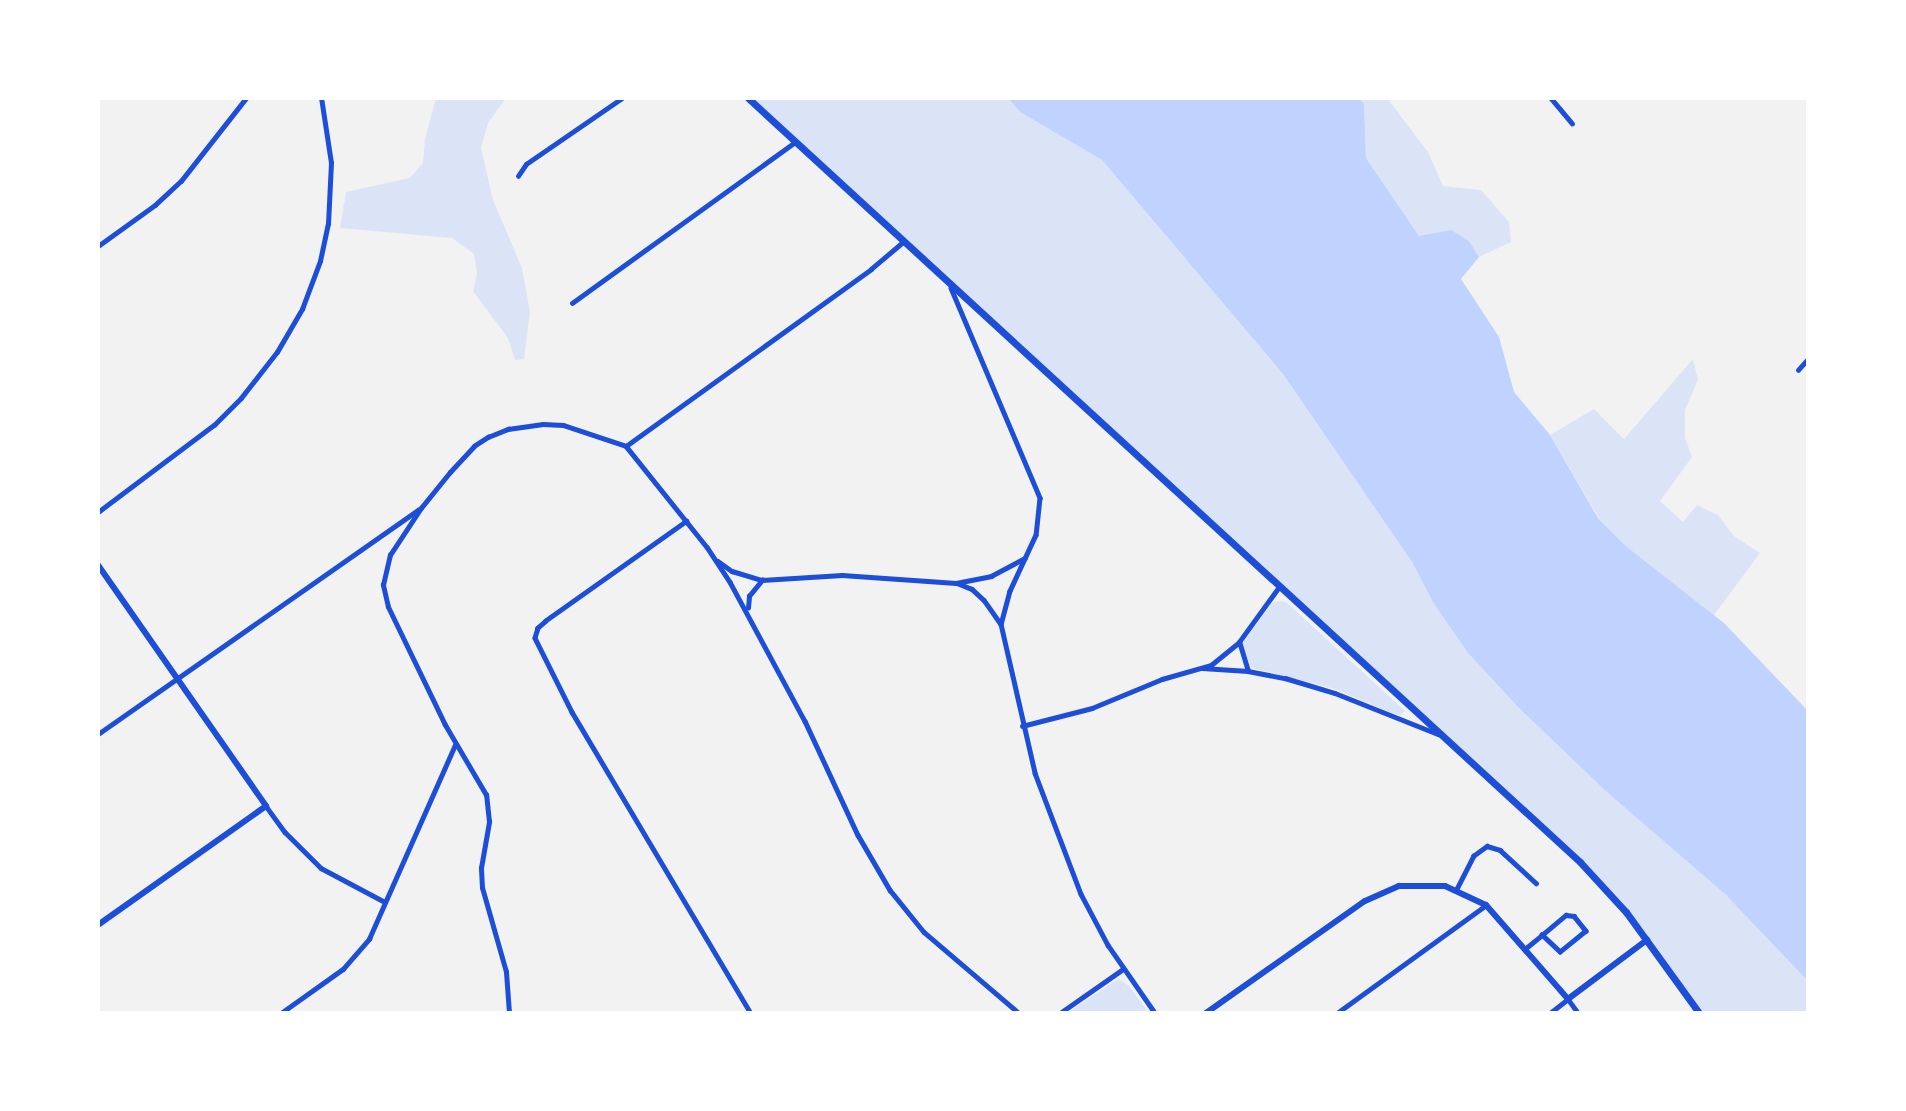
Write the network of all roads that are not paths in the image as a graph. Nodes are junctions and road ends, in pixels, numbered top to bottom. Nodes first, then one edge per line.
1 (246, 98) edge
2 (321, 98) edge
3 (622, 98) edge
4 (748, 98) edge
5 (1551, 98) edge
6 (1572, 122) dead end
7 (795, 142) junction
8 (518, 176) dead end
9 (903, 242) junction
10 (98, 246) edge
11 (951, 288) junction
12 (572, 303) dead end
13 (1808, 359) edge
14 (1798, 370) dead end
15 (626, 446) junction
16 (421, 508) junction
17 (98, 512) edge
18 (687, 521) junction
19 (1026, 558) junction
20 (716, 560) junction
21 (98, 565) edge
22 (762, 580) junction
23 (956, 583) junction
24 (1279, 587) junction
25 (748, 612) junction
26 (1001, 624) junction
27 (1239, 642) junction
28 (1202, 668) junction
29 (1248, 671) junction
30 (178, 678) junction
31 (1022, 726) junction
32 (98, 734) edge
33 (1444, 737) junction
34 (456, 744) junction
35 (266, 806) junction
36 (1536, 883) dead end
37 (1457, 890) junction
38 (386, 902) junction
39 (1486, 905) junction
40 (98, 925) edge
41 (1542, 935) junction
42 (1647, 940) junction
43 (1525, 948) junction
44 (1123, 969) junction
45 (1568, 999) junction
46 (281, 1013) edge
47 (509, 1013) edge
48 (751, 1013) edge
49 (1019, 1013) edge
50 (1060, 1013) edge
51 (1154, 1013) edge
52 (1206, 1013) edge
53 (1337, 1013) edge
54 (1550, 1013) edge
55 (1578, 1013) edge
56 (1699, 1013) edge

1 - 10 street
2 - 17 street
3 - 8 street
4 - 7 main road
5 - 6 street
7 - 9 main road
7 - 12 street
9 - 11 main road
9 - 15 street
11 - 19 street
11 - 24 main road
13 - 14 street
15 - 16 street
15 - 18 street
16 - 30 street
16 - 34 street
18 - 20 street
18 - 48 street
19 - 23 street
19 - 26 street
20 - 22 street
20 - 25 street
21 - 30 main road
22 - 23 street
22 - 25 street
23 - 26 street
24 - 27 street
24 - 33 main road
25 - 49 street
26 - 31 street
27 - 28 street
27 - 29 street
28 - 29 street
28 - 31 street
29 - 33 street
30 - 32 street
30 - 35 main road
31 - 44 street
33 - 42 main road
34 - 38 street
34 - 47 street
35 - 38 street
35 - 40 main road
36 - 37 street
37 - 39 main road
37 - 52 main road
38 - 46 street
39 - 43 main road
39 - 53 street
41 - 41 street
41 - 43 street
42 - 45 main road
42 - 56 main road
43 - 45 main road
44 - 50 street
44 - 51 street
45 - 54 street
45 - 55 street

